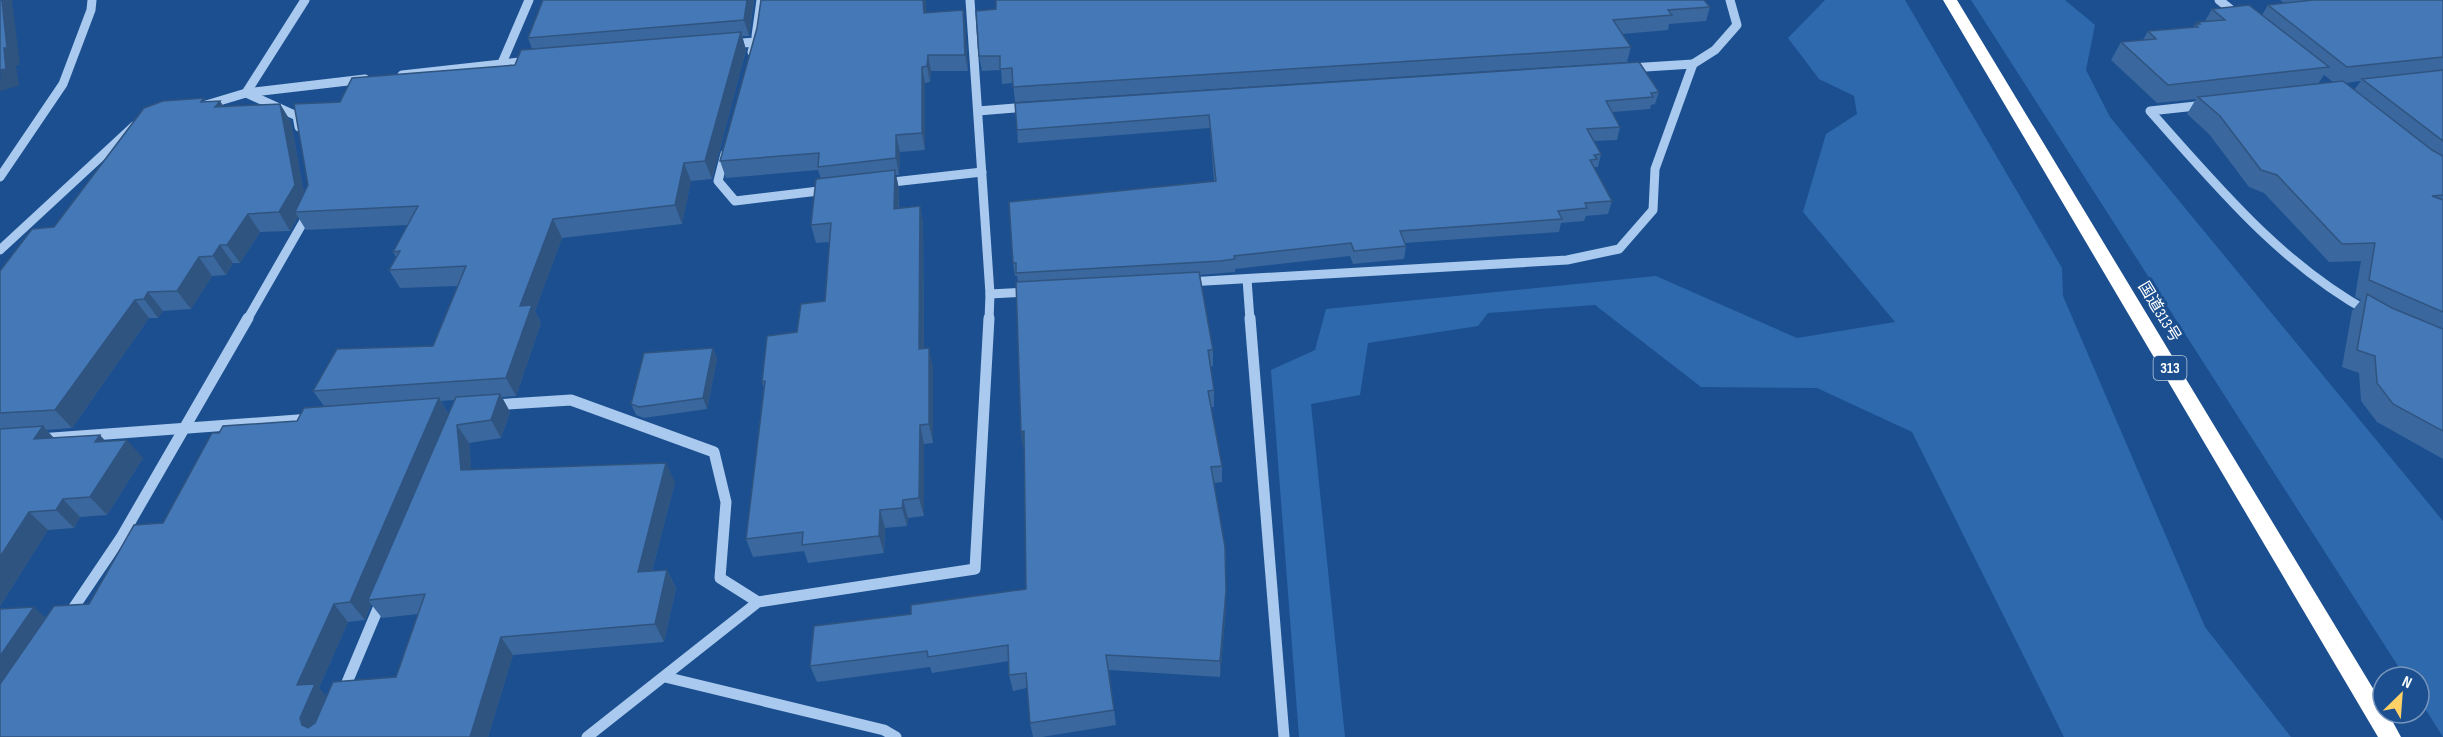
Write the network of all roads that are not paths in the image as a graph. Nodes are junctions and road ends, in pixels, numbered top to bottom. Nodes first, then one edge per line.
1 (92, 0) edge
2 (305, 0) edge
3 (530, 0) edge
4 (761, 0) edge
5 (970, 0) edge
6 (1730, 0) edge
7 (1950, 0) edge
8 (2219, 0) edge
9 (2245, 21) edge
10 (755, 42) junction
11 (721, 45) edge
12 (537, 60) edge
13 (502, 63) junction
14 (1693, 64) junction
15 (749, 65) edge
16 (1621, 68) edge
17 (386, 76) edge
18 (374, 78) edge
19 (246, 93) junction
20 (2219, 104) edge
21 (193, 106) edge
22 (1037, 107) edge
23 (978, 111) junction
24 (140, 120) edge
25 (301, 138) edge
26 (728, 146) edge
27 (982, 172) junction
28 (0, 177) edge
29 (876, 184) edge
30 (841, 188) edge
31 (313, 205) edge
32 (0, 250) edge
33 (1247, 279) junction
34 (1177, 283) edge
35 (1037, 291) edge
36 (990, 294) junction
37 (2377, 316) edge
38 (484, 406) edge
39 (323, 418) edge
40 (184, 428) junction
41 (23, 440) edge
42 (388, 583) edge
43 (758, 602) junction
44 (64, 623) edge
45 (665, 677) junction
46 (338, 704) edge
47 (587, 737) edge
48 (897, 737) edge
49 (1284, 737) edge
50 (2390, 737) edge

1 - 28 street
2 - 19 street
3 - 13 street
4 - 10 street
5 - 23 street
6 - 14 street
7 - 50 highway, 国道313号 / 313
8 - 9 street
10 - 11 street
10 - 15 street
12 - 13 street
13 - 17 street
14 - 16 street
14 - 33 street
18 - 19 street
19 - 21 street
19 - 25 street
20 - 37 street
22 - 23 street
23 - 27 street
24 - 32 street
26 - 30 street
27 - 29 street
27 - 36 street
31 - 40 street
33 - 34 street
33 - 49 street
35 - 36 street
36 - 43 street
38 - 43 street
39 - 40 street
40 - 41 street
40 - 44 street
42 - 46 street
43 - 45 street
45 - 47 street
45 - 48 street

